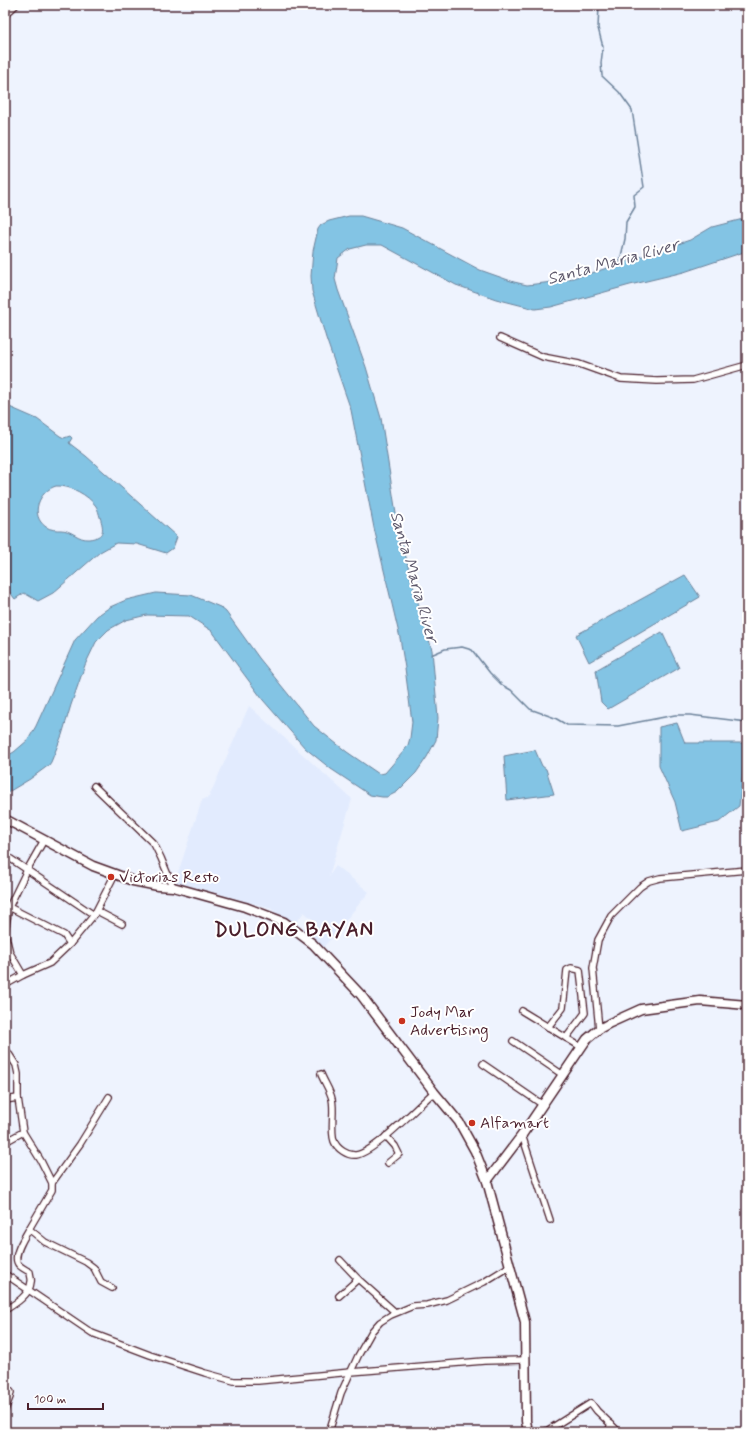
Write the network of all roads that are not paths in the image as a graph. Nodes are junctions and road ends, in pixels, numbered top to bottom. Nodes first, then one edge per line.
1 (16, 5) edge
2 (5, 15) edge
3 (500, 338) dead end
4 (747, 365) edge
5 (94, 786) dead end
6 (5, 820) edge
7 (44, 840) junction
8 (5, 855) edge
9 (27, 870) junction
10 (747, 870) edge
11 (115, 874) junction
12 (173, 888) junction
13 (9, 907) junction
14 (96, 913) junction
15 (122, 924) dead end
16 (5, 933) edge
17 (70, 944) junction
18 (23, 975) junction
19 (5, 985) edge
20 (747, 1005) edge
21 (522, 1011) dead end
22 (548, 1027) junction
23 (599, 1029) junction
24 (566, 1038) junction
25 (513, 1041) dead end
26 (581, 1047) junction
27 (5, 1048) edge
28 (483, 1064) dead end
29 (321, 1074) dead end
30 (563, 1075) junction
31 (434, 1092) junction
32 (110, 1097) dead end
33 (18, 1098) junction
34 (5, 1100) edge
35 (543, 1105) junction
36 (23, 1132) junction
37 (522, 1135) junction
38 (386, 1136) junction
39 (5, 1142) edge
40 (388, 1163) dead end
41 (487, 1181) junction
42 (52, 1183) junction
43 (550, 1220) dead end
44 (30, 1229) junction
45 (340, 1260) dead end
46 (510, 1266) junction
47 (5, 1274) edge
48 (358, 1279) junction
49 (112, 1288) dead end
50 (28, 1291) junction
51 (340, 1296) dead end
52 (5, 1310) edge
53 (395, 1312) junction
54 (525, 1360) junction
55 (351, 1372) junction
56 (5, 1386) edge
57 (5, 1410) edge
58 (611, 1424) junction
59 (329, 1432) edge
60 (528, 1432) edge
61 (545, 1432) edge
62 (608, 1432) edge
63 (619, 1432) edge

1 - 2 street
3 - 4 street
5 - 12 street
6 - 7 main road
7 - 9 street
7 - 11 main road
8 - 9 street
9 - 13 street
9 - 14 street
10 - 23 street
11 - 12 main road
11 - 14 street
12 - 31 main road
13 - 16 street
13 - 17 street
14 - 15 street
14 - 17 street
16 - 18 street
17 - 18 street
18 - 19 street
20 - 23 main road
21 - 22 street
22 - 24 street
22 - 24 street
23 - 26 main road
24 - 26 street
25 - 30 street
26 - 30 main road
27 - 33 street
28 - 35 street
29 - 38 street
30 - 35 main road
31 - 38 street
31 - 41 main road
32 - 42 street
33 - 34 street
33 - 36 street
35 - 37 main road
36 - 39 street
36 - 42 street
37 - 41 main road
37 - 43 street
38 - 40 street
41 - 46 main road
42 - 44 street
44 - 49 street
44 - 50 street
45 - 48 street
46 - 53 street
46 - 54 main road
47 - 50 street
48 - 51 street
48 - 53 street
50 - 52 street
50 - 55 street
53 - 55 street
54 - 55 street
54 - 60 main road
55 - 59 street
56 - 57 street
58 - 61 street
58 - 62 street
58 - 63 street

